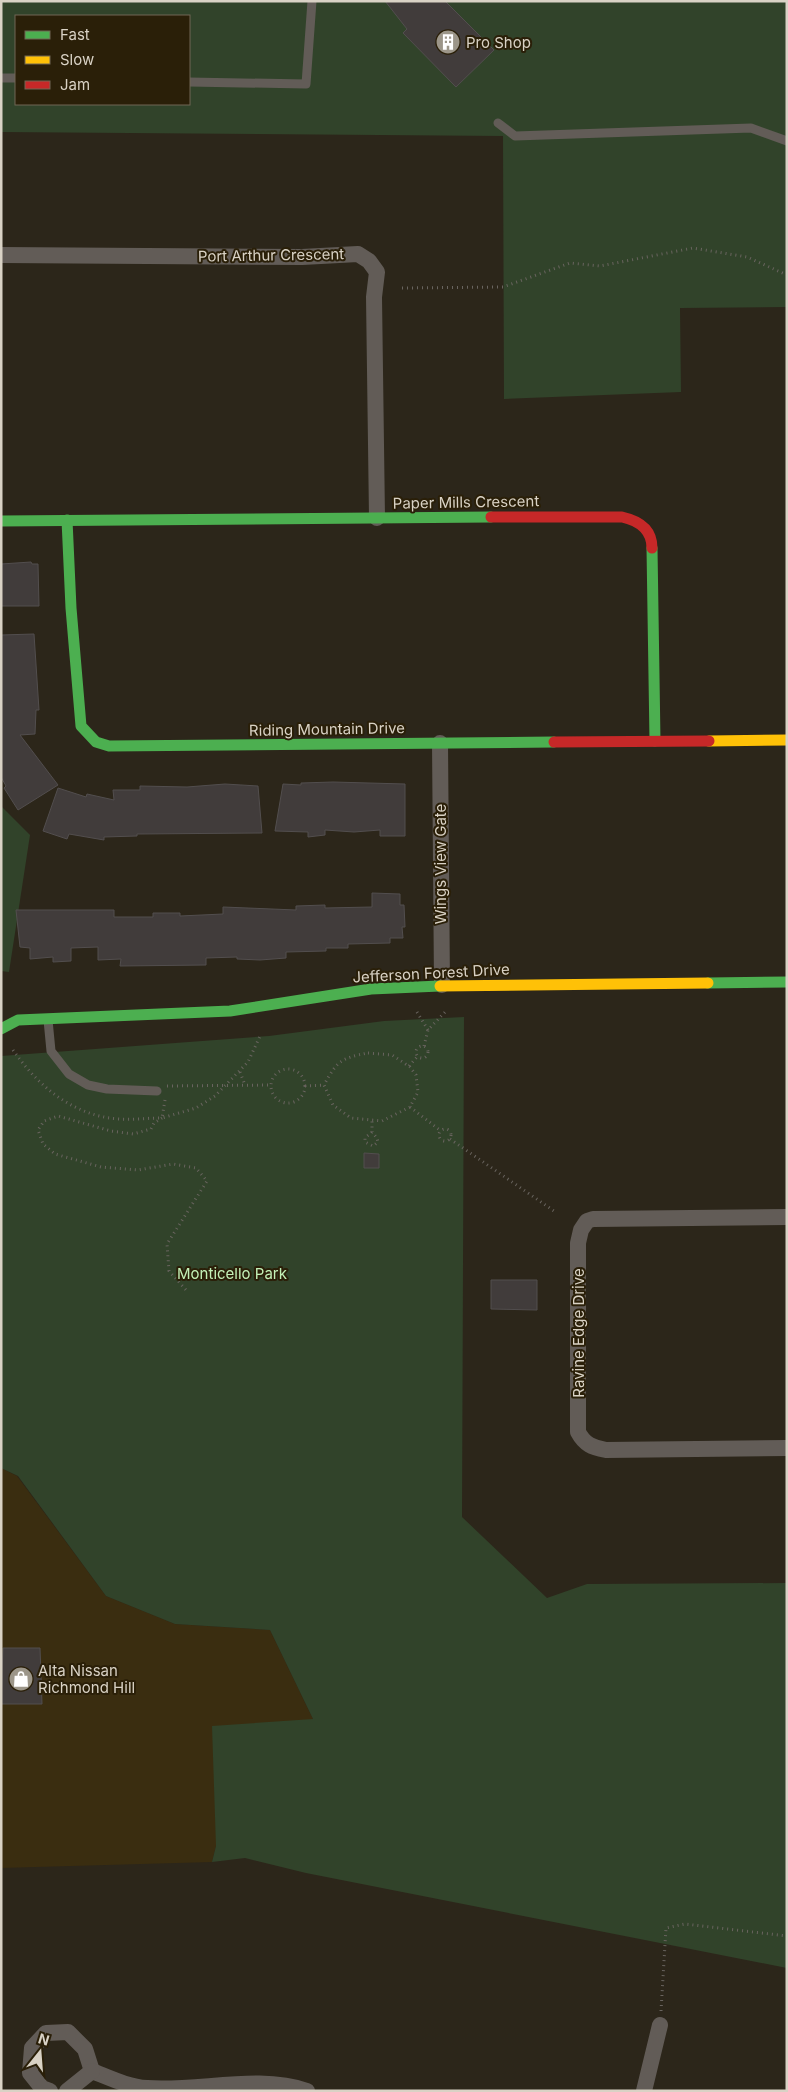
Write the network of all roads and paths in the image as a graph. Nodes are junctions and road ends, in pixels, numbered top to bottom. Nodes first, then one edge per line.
1 (312, 1) edge
2 (1, 78) edge
3 (15, 78) edge
4 (190, 82) edge
5 (498, 123) dead end
6 (787, 141) edge
7 (1, 255) edge
8 (787, 274) edge
9 (402, 288) dead end
10 (376, 518) junction
11 (67, 520) junction
12 (1, 521) edge
13 (787, 740) edge
14 (655, 741) junction
15 (440, 743) junction
16 (787, 982) edge
17 (442, 985) junction
18 (447, 1010) dead end
19 (417, 1012) dead end
20 (1, 1013) edge
21 (48, 1018) junction
22 (18, 1020) junction
23 (1, 1029) edge
24 (428, 1030) junction
25 (261, 1034) dead end
26 (424, 1046) junction
27 (13, 1050) dead end
28 (418, 1056) junction
29 (409, 1066) junction
30 (240, 1072) junction
31 (228, 1085) junction
32 (245, 1085) junction
33 (271, 1085) junction
34 (324, 1085) junction
35 (305, 1086) junction
36 (157, 1091) dead end
37 (410, 1107) junction
38 (162, 1118) junction
39 (372, 1120) junction
40 (441, 1131) junction
41 (372, 1132) junction
42 (450, 1139) junction
43 (373, 1146) junction
44 (372, 1151) dead end
45 (554, 1211) dead end
46 (787, 1217) edge
47 (186, 1290) dead end
48 (787, 1448) edge
49 (787, 1936) edge
50 (660, 2025) joint
51 (92, 2071) junction
52 (50, 2091) edge
53 (67, 2091) edge
54 (308, 2091) edge
55 (644, 2091) edge

1 - 4 lane
2 - 3 lane
5 - 6 lane
7 - 10 street, Port Arthur Crescent
8 - 9 path
10 - 11 street, Paper Mills Crescent
10 - 14 street, Paper Mills Crescent
11 - 12 street
11 - 15 street, Riding Mountain Drive
13 - 14 street, Riding Mountain Drive
14 - 15 street, Riding Mountain Drive
15 - 17 street, Wings View Gate
16 - 17 street, Jefferson Forest Drive
17 - 21 street, Jefferson Forest Drive
18 - 24 path
19 - 24 path
20 - 22 street, Jefferson Forest Drive
21 - 22 street, Jefferson Forest Drive
21 - 36 lane
22 - 23 street, Jefferson Forest Drive
24 - 26 path
25 - 30 path
26 - 28 path
26 - 28 path
27 - 38 path
28 - 29 path
29 - 34 path
29 - 37 path
30 - 31 path
30 - 32 path
31 - 32 path
31 - 38 path
31 - 38 path
32 - 33 path
33 - 35 path
33 - 35 path
34 - 35 path
34 - 39 path
37 - 39 path
37 - 40 path
38 - 47 path
39 - 41 path
40 - 42 path
40 - 42 path
41 - 43 path
41 - 43 path
42 - 45 path
43 - 44 path
46 - 48 street, Ravine Edge Drive
49 - 50 path
50 - 55 street
51 - 52 street
51 - 53 street
51 - 54 street

